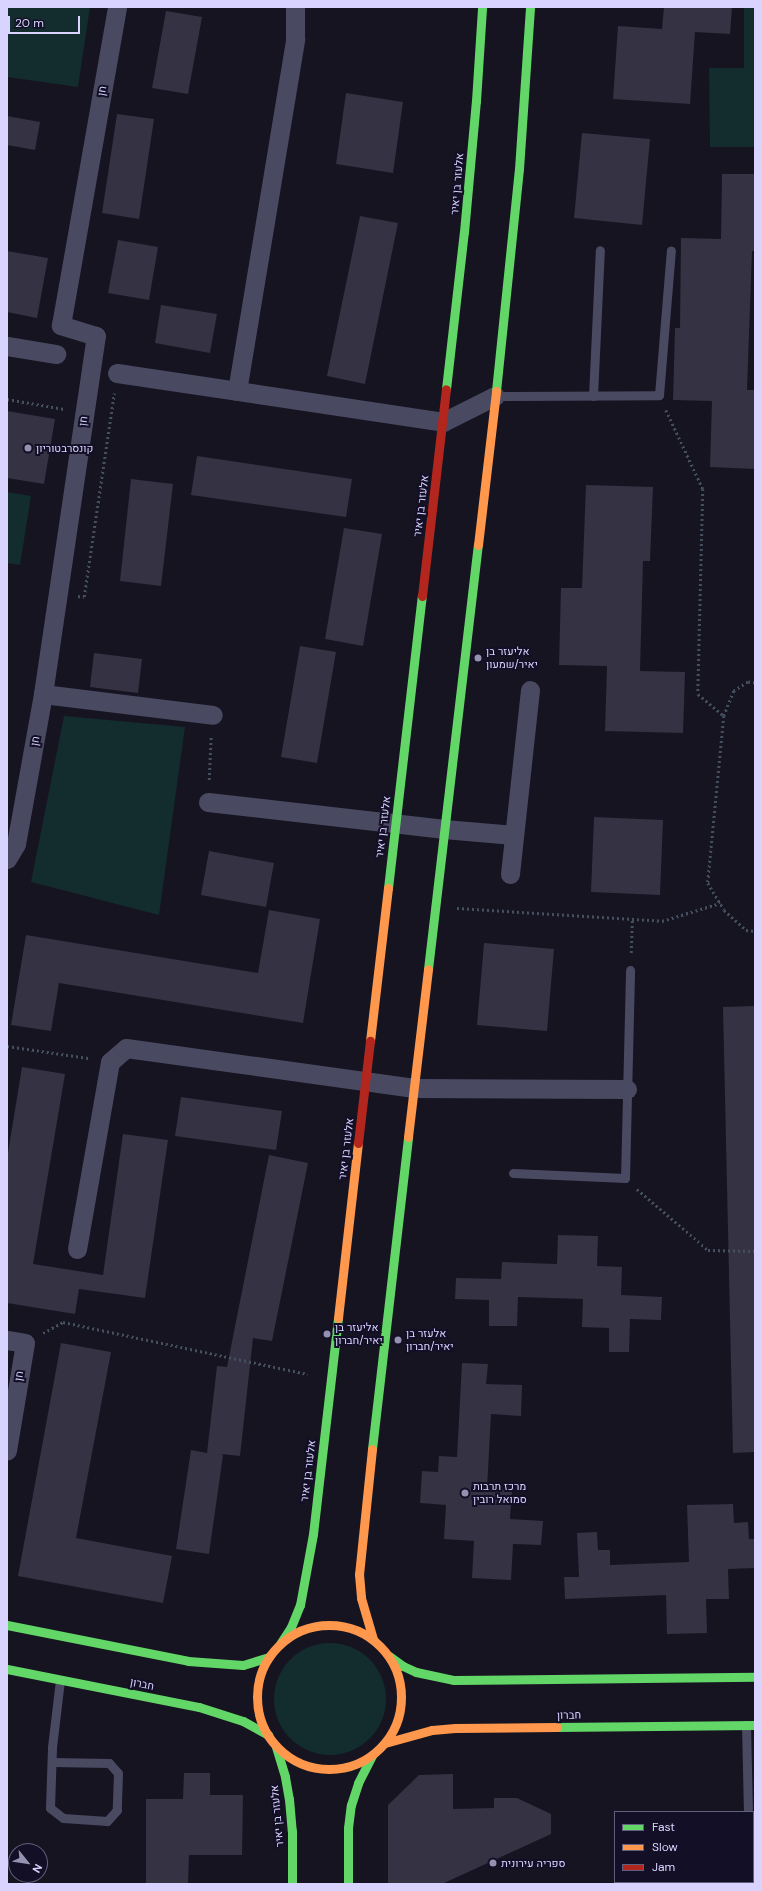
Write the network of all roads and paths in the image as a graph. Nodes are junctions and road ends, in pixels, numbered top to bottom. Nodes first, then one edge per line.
1 (117, 7) edge
2 (295, 7) edge
3 (482, 7) edge
4 (530, 7) edge
5 (600, 250) dead end
6 (671, 250) dead end
7 (7, 346) edge
8 (56, 354) dead end
9 (117, 373) joint
10 (237, 391) junction
11 (659, 395) junction
12 (495, 396) junction
13 (593, 396) junction
14 (7, 399) edge
15 (85, 412) junction
16 (443, 422) junction
17 (58, 593) junction
18 (755, 683) edge
19 (530, 690) dead end
20 (44, 694) junction
21 (213, 715) joint
22 (724, 716) junction
23 (208, 802) joint
24 (396, 823) junction
25 (444, 829) junction
26 (514, 835) junction
27 (7, 859) edge
28 (510, 874) dead end
29 (720, 903) junction
30 (435, 906) junction
31 (632, 919) junction
32 (755, 931) edge
33 (630, 970) joint
34 (7, 1046) edge
35 (110, 1062) junction
36 (366, 1080) junction
37 (414, 1088) junction
38 (627, 1089) junction
39 (513, 1172) dead end
40 (625, 1178) junction
41 (77, 1249) dead end
42 (755, 1251) edge
43 (16, 1342) edge
44 (331, 1379) junction
45 (7, 1450) edge
46 (7, 1626) edge
47 (372, 1639) junction
48 (280, 1644) junction
49 (389, 1656) junction
50 (269, 1657) junction
51 (7, 1670) edge
52 (755, 1677) edge
53 (60, 1680) junction
54 (750, 1725) edge
55 (268, 1736) junction
56 (385, 1743) junction
57 (276, 1747) junction
58 (372, 1755) junction
59 (52, 1762) junction
60 (748, 1811) edge
61 (292, 1884) edge
62 (348, 1884) edge

1 - 15 street, חן
2 - 10 street
3 - 16 street, אלעזר בן יאיר
4 - 12 street
5 - 13 lane
6 - 11 lane
7 - 8 street
9 - 10 street
9 - 17 path
10 - 16 street
11 - 13 lane
11 - 22 path
12 - 13 lane
12 - 16 street
12 - 25 street
14 - 15 path
15 - 17 street, חן
16 - 24 street, אלעזר בן יאיר
17 - 20 street, חן
18 - 22 path
19 - 26 street
20 - 21 street
20 - 27 street, חן
21 - 23 path
22 - 29 path
23 - 24 street
24 - 25 street
24 - 36 street, אלעזר בן יאיר
25 - 26 street
25 - 30 street
26 - 28 street
29 - 31 path
29 - 32 path
30 - 31 path
30 - 37 street
31 - 33 path
33 - 38 lane
34 - 35 path
35 - 36 street
35 - 41 street
36 - 37 street
36 - 44 street, אלעזר בן יאיר
37 - 38 street
37 - 47 street
38 - 40 lane
39 - 40 lane
40 - 42 path
43 - 44 path
43 - 45 street, חן
44 - 48 street, אלעזר בן יאיר
46 - 50 street
47 - 48 street
47 - 49 street
48 - 50 street
49 - 52 street
49 - 56 street
50 - 55 street
51 - 53 street, חברון
53 - 55 street, חברון
53 - 59 lane
54 - 56 street, חברון
54 - 60 lane
55 - 57 street
56 - 58 street
57 - 58 street
57 - 61 street, אלעזר בן יאיר
58 - 62 street
59 - 59 lane

